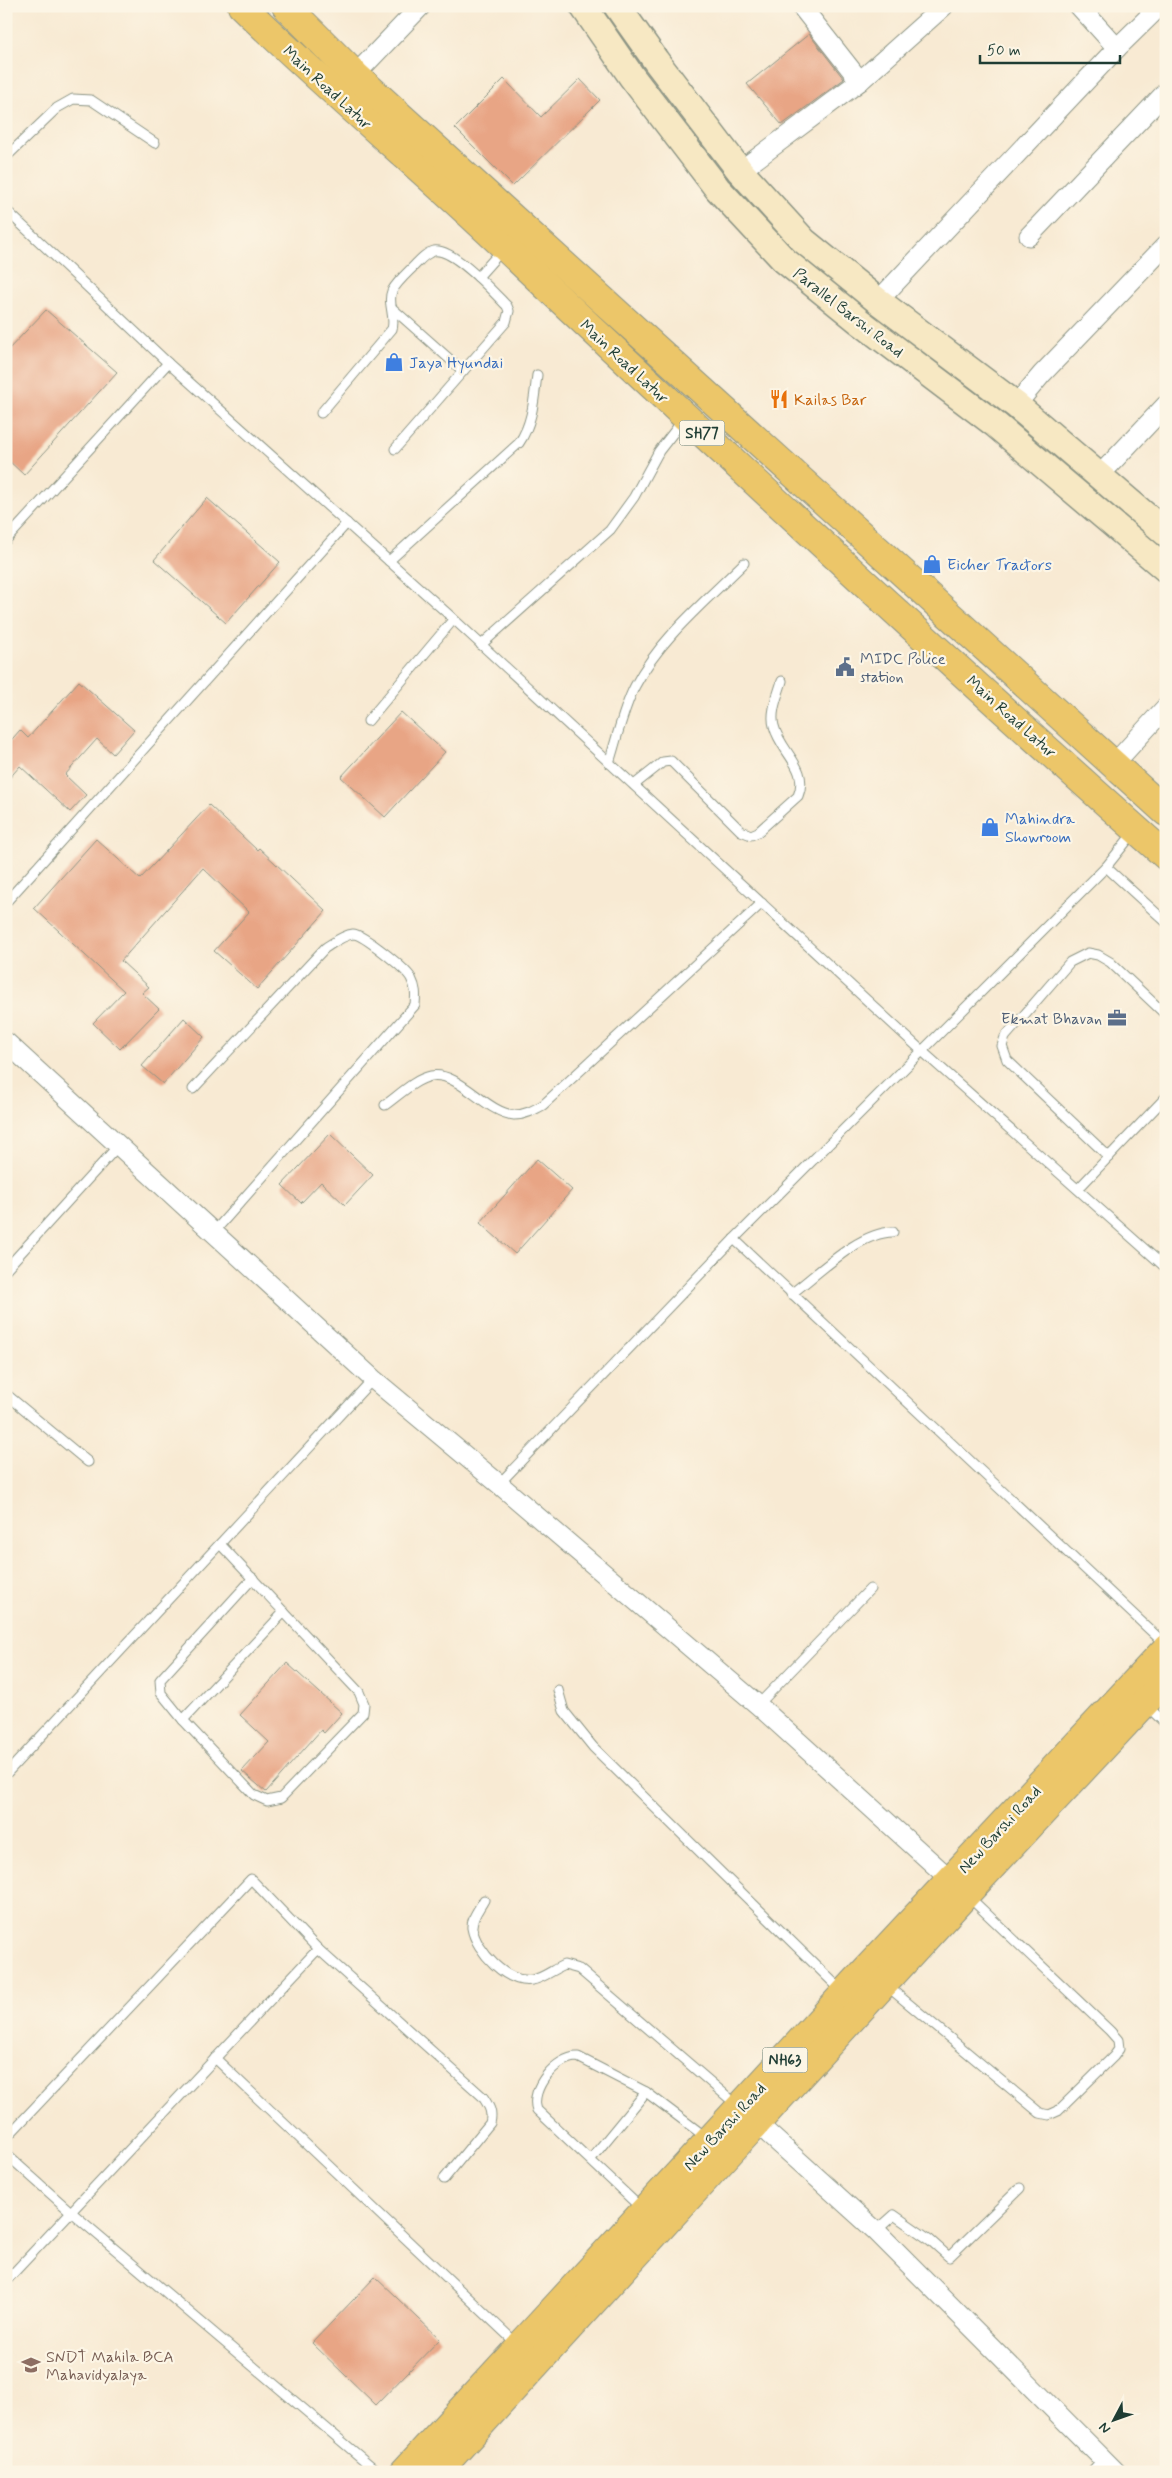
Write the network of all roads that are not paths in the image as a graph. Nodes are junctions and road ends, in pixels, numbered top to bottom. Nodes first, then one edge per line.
1 (242, 6) edge
2 (286, 6) edge
3 (421, 6) edge
4 (583, 6) edge
5 (617, 6) edge
6 (801, 6) edge
7 (944, 6) edge
8 (1079, 6) edge
9 (1160, 6) edge
10 (1117, 48) junction
11 (356, 75) junction
12 (860, 81) junction
13 (1166, 92) edge
14 (155, 142) dead end
15 (6, 158) edge
16 (740, 171) junction
17 (6, 210) edge
18 (1029, 236) dead end
19 (1166, 245) edge
20 (505, 246) junction
21 (478, 277) junction
22 (878, 300) junction
23 (392, 308) junction
24 (168, 363) junction
25 (463, 371) junction
26 (537, 375) dead end
27 (1016, 405) junction
28 (1166, 405) edge
29 (321, 413) dead end
30 (685, 417) junction
31 (395, 449) dead end
32 (1098, 477) junction
33 (347, 523) junction
34 (1166, 533) edge
35 (6, 540) edge
36 (389, 561) junction
37 (744, 563) dead end
38 (1166, 569) edge
39 (453, 620) junction
40 (481, 645) junction
41 (782, 681) dead end
42 (1166, 707) edge
43 (368, 721) dead end
44 (609, 763) junction
45 (1113, 764) junction
46 (634, 785) junction
47 (1166, 812) edge
48 (1136, 830) junction
49 (1166, 856) edge
50 (1106, 867) junction
51 (6, 902) edge
52 (762, 903) junction
53 (1166, 922) edge
54 (1166, 1015) edge
55 (6, 1042) edge
56 (922, 1051) junction
57 (193, 1089) dead end
58 (1166, 1097) edge
59 (385, 1105) dead end
60 (118, 1146) junction
61 (1109, 1157) junction
62 (1078, 1190) junction
63 (893, 1232) dead end
64 (213, 1233) junction
65 (734, 1239) junction
66 (1166, 1268) edge
67 (6, 1269) edge
68 (791, 1294) junction
69 (373, 1379) junction
70 (6, 1394) edge
71 (88, 1462) dead end
72 (500, 1484) junction
73 (220, 1544) junction
74 (253, 1578) junction
75 (870, 1589) dead end
76 (284, 1612) junction
77 (1166, 1647) edge
78 (1166, 1680) edge
79 (558, 1690) dead end
80 (1144, 1703) junction
81 (758, 1705) junction
82 (183, 1720) junction
83 (1166, 1724) edge
84 (6, 1774) edge
85 (958, 1887) junction
86 (484, 1900) dead end
87 (318, 1949) junction
88 (884, 1984) junction
89 (845, 1994) junction
90 (215, 2058) junction
91 (646, 2092) junction
92 (749, 2115) junction
93 (6, 2138) edge
94 (711, 2141) junction
95 (6, 2154) edge
96 (591, 2159) junction
97 (444, 2179) dead end
98 (1020, 2188) dead end
99 (644, 2211) junction
100 (71, 2212) junction
101 (876, 2231) junction
102 (6, 2281) edge
103 (521, 2347) junction
104 (1096, 2465) edge
105 (378, 2472) edge
106 (404, 2472) edge
107 (437, 2472) edge
108 (1116, 2472) edge

1 - 20 main road, Main Road Latur / SH77
2 - 11 main road, Main Road Latur / SH77
3 - 11 street
4 - 38 street, Parallel Barshi Road
5 - 16 street
6 - 12 street
7 - 12 street
8 - 10 street
9 - 10 street
10 - 22 street
11 - 45 main road, Main Road Latur / SH77
12 - 16 street
13 - 18 street
14 - 15 lane
16 - 22 street
17 - 24 lane
19 - 27 street
20 - 21 lane
20 - 30 main road, Main Road Latur / SH77
21 - 23 lane
21 - 25 lane
22 - 27 street
23 - 25 lane
23 - 29 lane
24 - 33 lane
24 - 35 lane
25 - 31 lane
26 - 36 lane
27 - 32 street
28 - 32 street
30 - 40 lane
30 - 48 main road, Main Road Latur / SH77
32 - 34 street
33 - 36 lane
33 - 51 lane
36 - 39 lane
37 - 44 lane
39 - 40 lane
39 - 43 lane
40 - 44 lane
41 - 46 lane
42 - 45 street
44 - 46 lane
45 - 47 main road, Main Road Latur / SH77
46 - 52 lane
48 - 49 main road, Main Road Latur / SH77
48 - 50 lane
50 - 53 lane
50 - 56 lane
52 - 56 lane
52 - 59 lane
54 - 61 lane
55 - 60 street
56 - 62 lane
56 - 65 lane
57 - 64 lane
58 - 61 lane
60 - 64 street
60 - 67 lane
61 - 62 lane
62 - 66 lane
63 - 68 lane
64 - 69 street
65 - 68 lane
65 - 72 lane
68 - 77 lane
69 - 72 street
69 - 73 lane
70 - 71 lane
72 - 81 street
73 - 74 lane
73 - 84 lane
74 - 76 lane
74 - 82 lane
75 - 81 lane
76 - 82 lane
76 - 82 lane
77 - 85 main road, New Barshi Road / NH63
78 - 80 main road, New Barshi Road / NH63
79 - 89 lane
80 - 83 lane
80 - 85 main road, New Barshi Road / NH63
81 - 85 street
85 - 88 main road, New Barshi Road / NH63
85 - 88 lane
85 - 89 main road, New Barshi Road / NH63
86 - 92 lane
87 - 90 lane
87 - 93 lane
87 - 97 lane
88 - 92 main road, New Barshi Road / NH63
89 - 92 main road, New Barshi Road / NH63
90 - 100 lane
90 - 103 lane
91 - 94 lane
91 - 96 lane
91 - 96 lane
92 - 94 main road, New Barshi Road / NH63
92 - 101 street
92 - 107 main road, New Barshi Road / NH63
94 - 99 main road, New Barshi Road / NH63
95 - 100 lane
96 - 99 lane
98 - 101 lane
99 - 103 main road, New Barshi Road / NH63
100 - 102 lane
100 - 105 lane
101 - 104 street
103 - 106 main road, New Barshi Road / NH63
104 - 108 street

